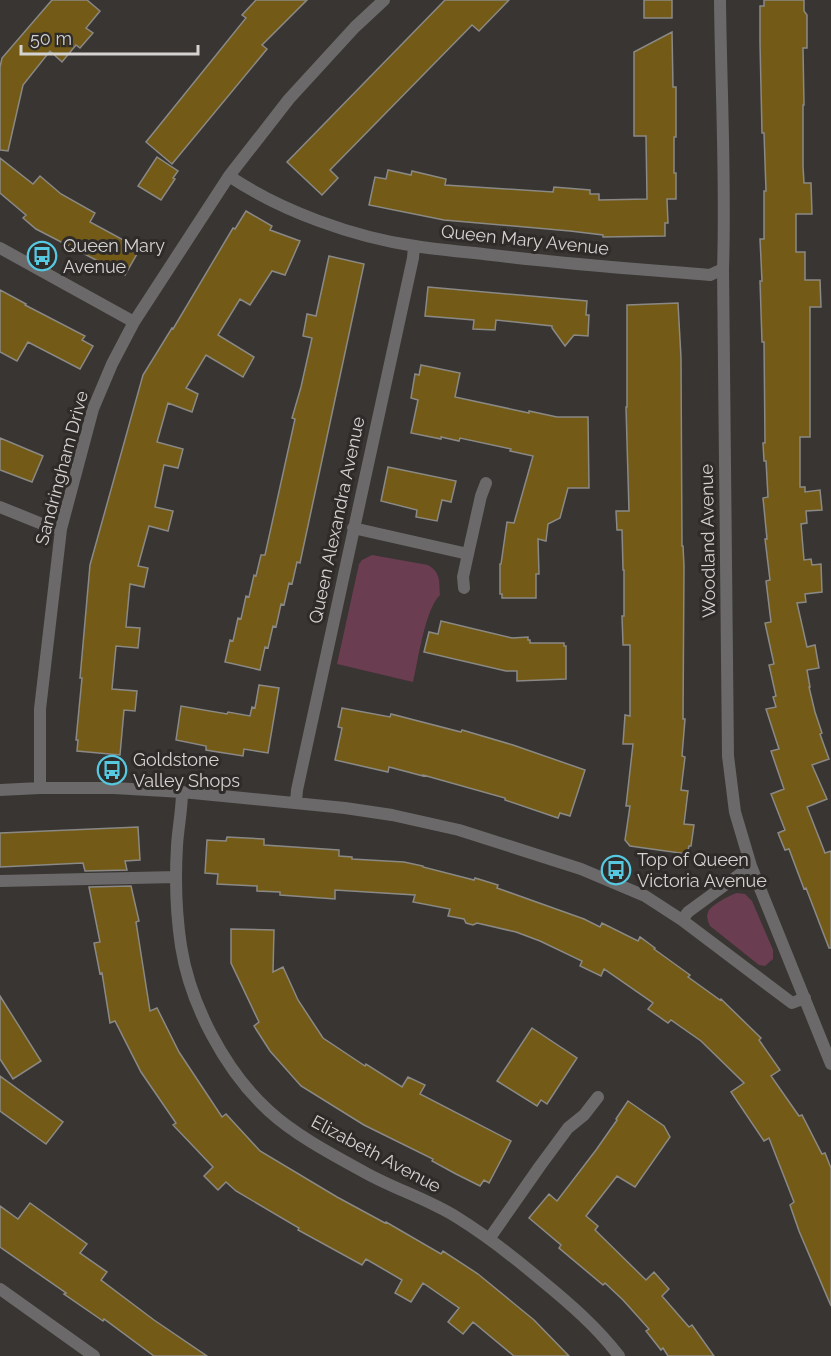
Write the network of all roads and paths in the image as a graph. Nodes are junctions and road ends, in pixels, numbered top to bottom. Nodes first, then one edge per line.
1 (384, 0) edge
2 (720, 0) edge
3 (229, 176) junction
4 (414, 246) junction
5 (0, 248) edge
6 (723, 270) junction
7 (134, 322) junction
8 (486, 483) dead end
9 (0, 507) edge
10 (353, 528) junction
11 (61, 529) junction
12 (468, 554) junction
13 (464, 588) dead end
14 (40, 788) junction
15 (0, 790) edge
16 (182, 792) junction
17 (296, 802) junction
18 (752, 866) junction
19 (176, 877) junction
20 (0, 881) edge
21 (682, 920) junction
22 (806, 998) junction
23 (831, 1064) edge
24 (598, 1097) dead end
25 (489, 1239) junction
26 (0, 1289) edge
27 (94, 1356) edge
28 (619, 1356) edge

1 - 3 street, Sandringham Drive
2 - 6 street, Woodland Avenue
3 - 4 street, Queen Mary Avenue
3 - 7 street, Sandringham Drive
4 - 6 street, Queen Mary Avenue
4 - 10 street, Queen Alexandra Avenue
5 - 7 street
6 - 18 street, Woodland Avenue
7 - 11 street, Sandringham Drive
8 - 12 street
9 - 11 street
10 - 12 street
10 - 17 street, Queen Alexandra Avenue
11 - 14 street, Sandringham Drive
12 - 13 street
14 - 15 street
14 - 16 street
16 - 17 street
16 - 19 street, Elizabeth Avenue
17 - 21 street
18 - 21 street
18 - 22 street, Woodland Avenue
19 - 20 street
19 - 25 street, Elizabeth Avenue
21 - 22 street
22 - 23 street, Woodland Avenue
24 - 25 street
25 - 28 street, Elizabeth Avenue
26 - 27 street

